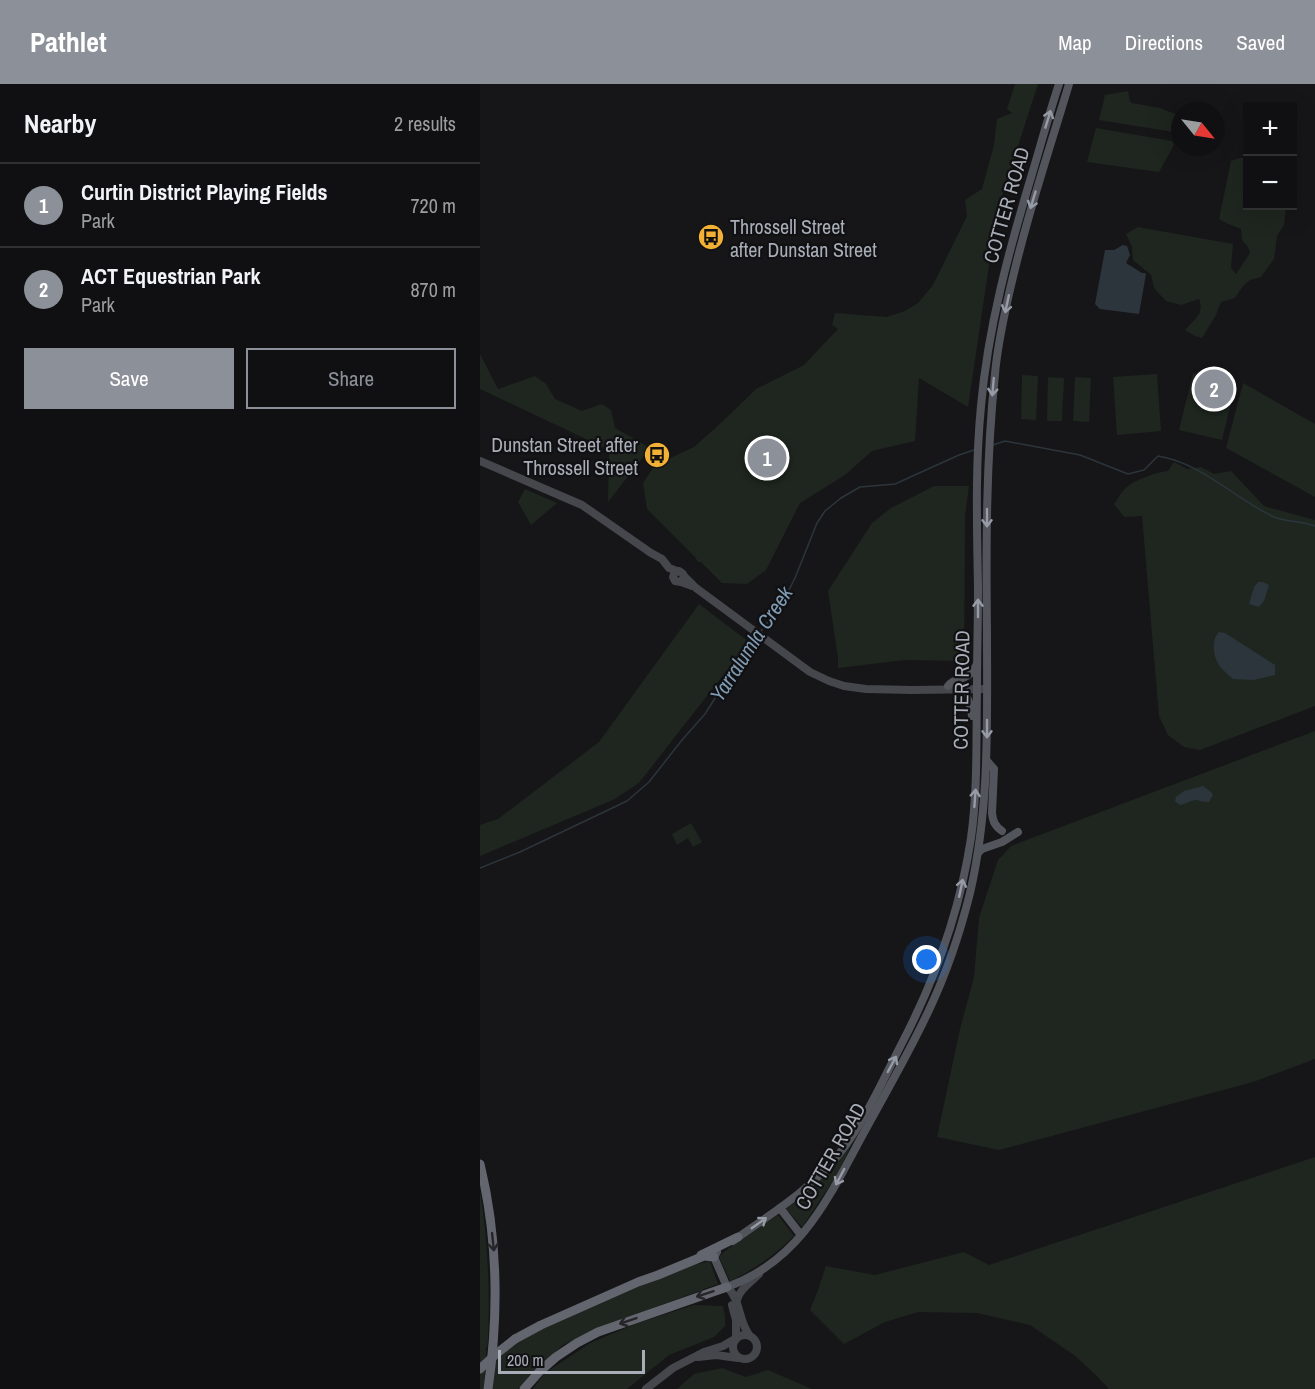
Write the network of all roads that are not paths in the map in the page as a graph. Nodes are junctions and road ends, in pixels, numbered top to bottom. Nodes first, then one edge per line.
1 (1059, 84) edge
2 (1069, 84) edge
3 (482, 461) edge
4 (978, 662) junction
5 (977, 686) junction
6 (987, 686) junction
7 (944, 687) junction
8 (962, 690) junction
9 (987, 761) junction
10 (976, 763) junction
11 (1002, 831) dead end
12 (1018, 832) dead end
13 (978, 853) junction
14 (480, 1164) edge
15 (780, 1208) junction
16 (801, 1235) junction
17 (738, 1237) junction
18 (714, 1257) junction
19 (694, 1260) junction
20 (769, 1265) junction
21 (727, 1287) junction
22 (736, 1304) junction
23 (750, 1336) junction
24 (736, 1339) junction
25 (693, 1358) junction
26 (738, 1358) junction
27 (480, 1370) edge
28 (488, 1389) edge
29 (524, 1389) edge
30 (646, 1389) edge

4 -> 1 main road, COTTER ROAD
2 -> 6 main road, COTTER ROAD
3 - 7 main road
4 - 5 main road, COTTER ROAD
4 - 7 main road
5 - 6 main road
5 - 7 main road
5 - 8 main road
5 - 10 main road, COTTER ROAD
6 -> 9 main road, COTTER ROAD
7 - 8 main road
8 - 10 main road
9 - 11 main road
9 - 13 main road, COTTER ROAD
15 -> 10 main road, COTTER ROAD
12 - 13 main road
13 -> 16 main road, COTTER ROAD
14 -> 28 highway
15 - 16 main road
17 -> 15 main road, COTTER ROAD
16 - 20 main road, COTTER ROAD
17 - 18 main road, COTTER ROAD
17 - 19 highway
18 - 19 highway
18 - 21 main road
19 - 27 highway, bridge
20 - 21 main road, COTTER ROAD
20 - 22 main road
21 - 22 main road
21 - 24 main road
21 -> 29 highway
22 - 23 main road
23 - 24 main road
23 - 26 main road
24 - 25 main road
24 - 26 main road
25 - 26 main road
25 - 30 main road

